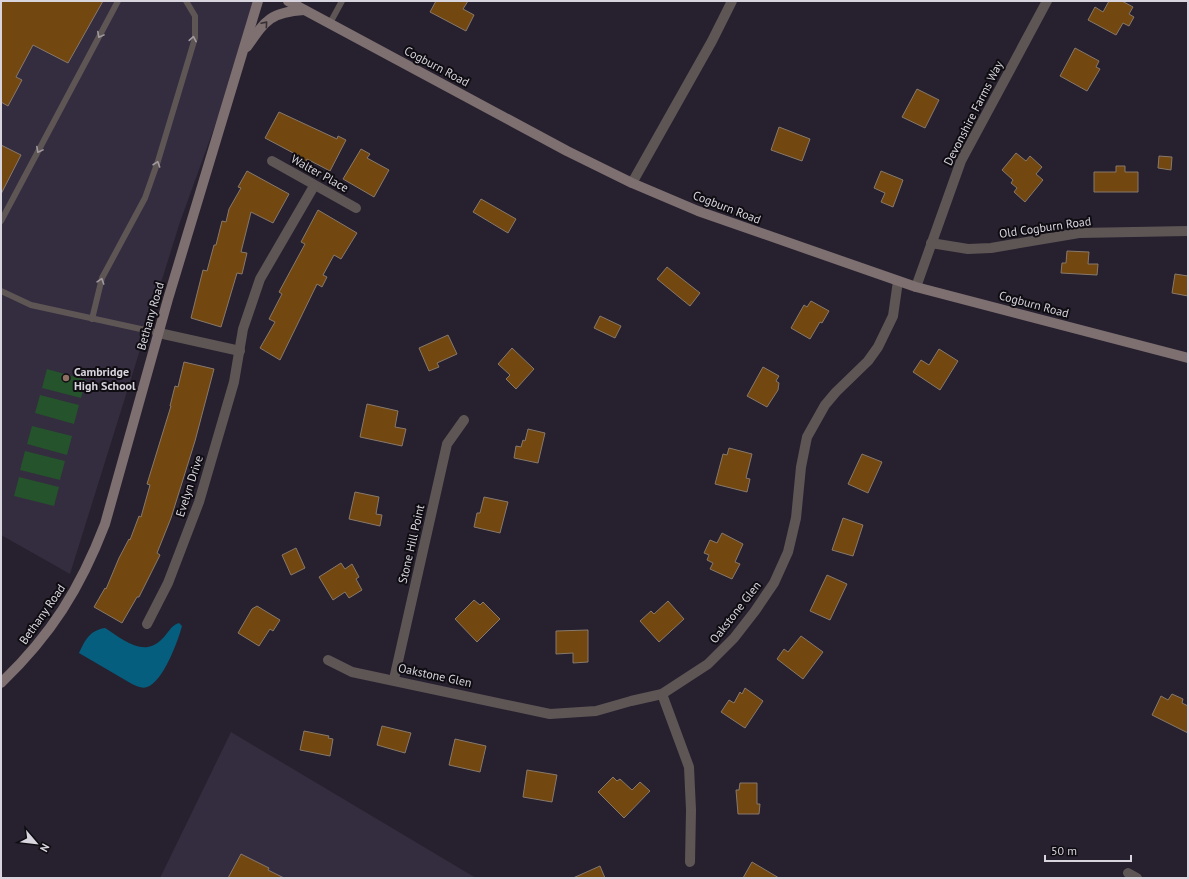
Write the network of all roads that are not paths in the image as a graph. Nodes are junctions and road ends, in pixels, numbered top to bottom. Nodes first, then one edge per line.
1 (118, 1) edge
2 (186, 1) edge
3 (258, 1) edge
4 (288, 1) edge
5 (342, 1) edge
6 (732, 1) edge
7 (1047, 1) edge
8 (304, 10) junction
9 (330, 23) junction
10 (242, 55) junction
11 (272, 161) dead end
12 (632, 183) junction
13 (314, 186) junction
14 (356, 208) dead end
15 (1, 221) edge
16 (1188, 231) edge
17 (931, 243) junction
18 (898, 281) junction
19 (916, 287) junction
20 (1, 291) edge
21 (92, 319) junction
22 (159, 332) junction
23 (240, 351) junction
24 (1188, 358) edge
25 (464, 420) dead end
26 (147, 624) dead end
27 (328, 660) dead end
28 (394, 679) junction
29 (1, 683) edge
30 (662, 694) junction
31 (690, 862) dead end

1 -> 15 lane
21 -> 2 lane
3 - 10 street, Bethany Road
4 - 8 street, Cogburn Road
5 - 9 lane
6 - 12 street
7 - 17 street, Devonshire Farms Way
8 - 9 street, Cogburn Road
10 -> 8 street
9 - 12 street, Cogburn Road
10 - 22 street, Bethany Road
11 - 13 street, Walter Place
12 - 18 street, Cogburn Road
13 - 14 street, Walter Place
13 - 23 street, Evelyn Drive
16 - 17 street, Old Cogburn Road
17 - 19 street, Devonshire Farms Way
18 - 19 street, Cogburn Road
18 - 30 street, Oakstone Glen
19 - 24 street, Cogburn Road
20 - 21 lane
21 - 22 lane
22 - 23 street
22 - 29 street, Bethany Road
23 - 26 street, Evelyn Drive
25 - 28 street, Stone Hill Point
27 - 28 street, Oakstone Glen
28 - 30 street, Oakstone Glen
30 - 31 street

